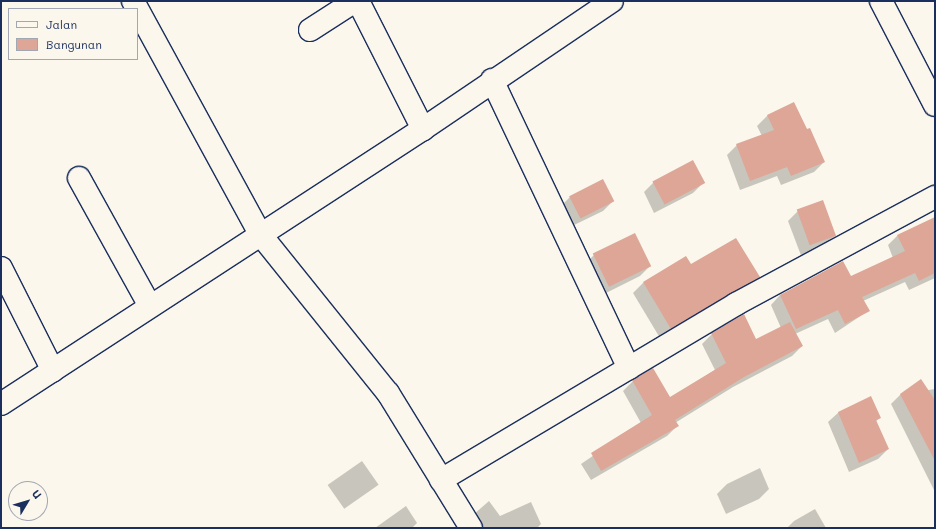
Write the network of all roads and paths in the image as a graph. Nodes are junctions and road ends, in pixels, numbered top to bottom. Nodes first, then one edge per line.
1 (357, 1) edge
2 (612, 1) edge
3 (881, 1) edge
4 (138, 10) edge
5 (310, 30) dead end
6 (492, 80) junction
7 (935, 105) edge
8 (423, 129) junction
9 (79, 178) dead end
10 (935, 196) edge
11 (260, 234) junction
12 (1, 268) edge
13 (150, 306) junction
14 (629, 368) junction
15 (53, 371) junction
16 (1, 404) edge
17 (441, 480) junction
18 (471, 528) edge

1 - 5 street
1 - 8 street
2 - 6 street
3 - 7 street
4 - 11 street
6 - 8 street
6 - 14 street
8 - 11 street
9 - 13 street
10 - 14 street
11 - 13 street
11 - 17 street
12 - 15 street
13 - 15 street
14 - 17 street
15 - 16 street
17 - 18 street

